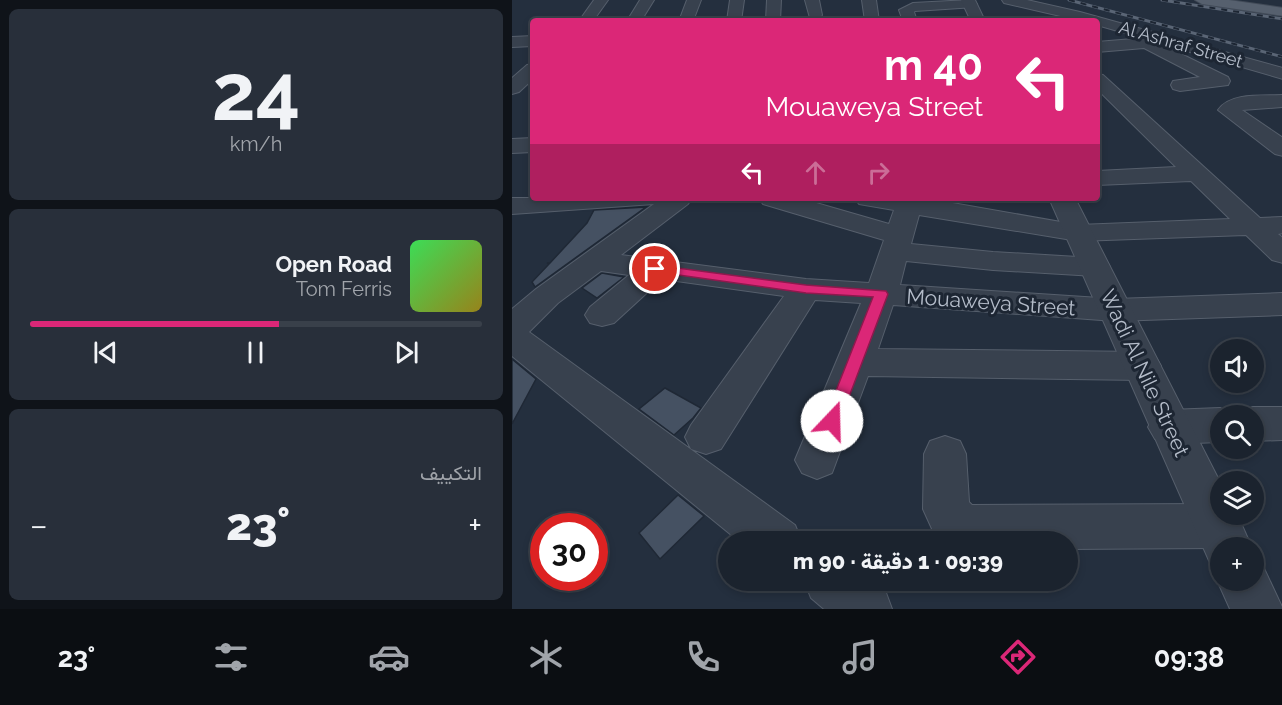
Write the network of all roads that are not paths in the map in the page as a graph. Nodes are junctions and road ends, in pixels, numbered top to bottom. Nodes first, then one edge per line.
1 (601, 0) edge
2 (647, 0) edge
3 (694, 0) edge
4 (737, 0) edge
5 (774, 0) edge
6 (812, 0) edge
7 (869, 0) edge
8 (1008, 0) edge
9 (1202, 0) edge
10 (969, 2) edge
11 (1224, 2) edge
12 (1283, 12) edge
13 (815, 15) dead end
14 (588, 18) edge
15 (636, 18) edge
16 (687, 18) edge
17 (734, 18) edge
18 (773, 18) edge
19 (872, 18) edge
20 (909, 18) edge
21 (977, 18) edge
22 (1082, 18) edge
23 (1100, 22) edge
24 (1119, 27) junction
25 (1100, 28) edge
26 (530, 41) edge
27 (1171, 41) junction
28 (512, 42) edge
29 (1147, 43) junction
30 (1100, 47) edge
31 (530, 65) edge
32 (512, 66) edge
33 (530, 72) edge
34 (1283, 74) edge
35 (1100, 82) edge
36 (1180, 85) dead end
37 (512, 88) edge
38 (530, 95) edge
39 (512, 96) edge
40 (1283, 101) edge
41 (1283, 149) edge
42 (1197, 173) junction
43 (1100, 178) edge
44 (596, 201) edge
45 (674, 201) edge
46 (782, 201) edge
47 (872, 201) edge
48 (1063, 201) edge
49 (512, 206) edge
50 (903, 222) edge
51 (1252, 225) junction
52 (1283, 225) edge
53 (1078, 232) junction
54 (1283, 254) edge
55 (594, 261) junction
56 (1095, 267) junction
57 (655, 269) junction
58 (806, 289) junction
59 (881, 294) junction
60 (547, 296) junction
61 (512, 298) edge
62 (1283, 304) edge
63 (1115, 310) junction
64 (602, 315) dead end
65 (512, 328) edge
66 (512, 337) edge
67 (855, 362) junction
68 (1142, 366) junction
69 (1283, 423) edge
70 (1264, 424) edge
71 (1210, 425) edge
72 (1169, 427) junction
73 (706, 437) dead end
74 (945, 454) dead end
75 (817, 460) dead end
76 (764, 531) edge
77 (1223, 537) edge
78 (843, 591) edge
79 (1248, 591) edge
80 (866, 609) edge
81 (1257, 609) edge

1 - 14 street
2 - 15 street
3 - 16 street
4 - 17 street
5 - 18 street
6 - 13 street
7 - 19 street
8 - 22 street, Al Ashraf Street
9 - 11 main road
10 - 20 street
10 - 21 street
11 - 12 main road
23 - 24 street, Al Ashraf Street
24 - 25 street
24 - 27 street, Al Ashraf Street
26 - 28 street
27 - 29 street
27 - 34 street, Al Ashraf Street
29 - 30 street
29 - 36 street
31 - 32 street
33 - 37 street
35 - 42 street
38 - 39 street
40 - 41 street
42 - 43 street
42 - 51 street
44 - 49 street
45 - 55 street
46 - 50 street
47 - 50 street
48 - 53 street, Wadi Al Nile Street
50 - 53 street
50 - 56 street
50 - 59 street
51 - 52 street
51 - 53 street
51 - 54 street
53 - 56 street, Wadi Al Nile Street
55 - 57 street, Mouaweya Street
55 - 60 street
56 - 63 street, Wadi Al Nile Street
57 - 58 street, Mouaweya Street
57 - 64 street
58 - 59 street, Mouaweya Street
58 - 73 street
59 - 63 street, Mouaweya Street
59 - 67 street
60 - 61 street
60 - 65 street
62 - 63 street, Mouaweya Street
63 - 68 street, Wadi Al Nile Street
66 - 76 street
67 - 68 street
67 - 75 street
68 - 72 street, Wadi Al Nile Street
69 - 70 street
71 - 72 street
72 - 77 street, Wadi Al Nile Street
74 - 77 street
78 - 80 street
79 - 81 street

